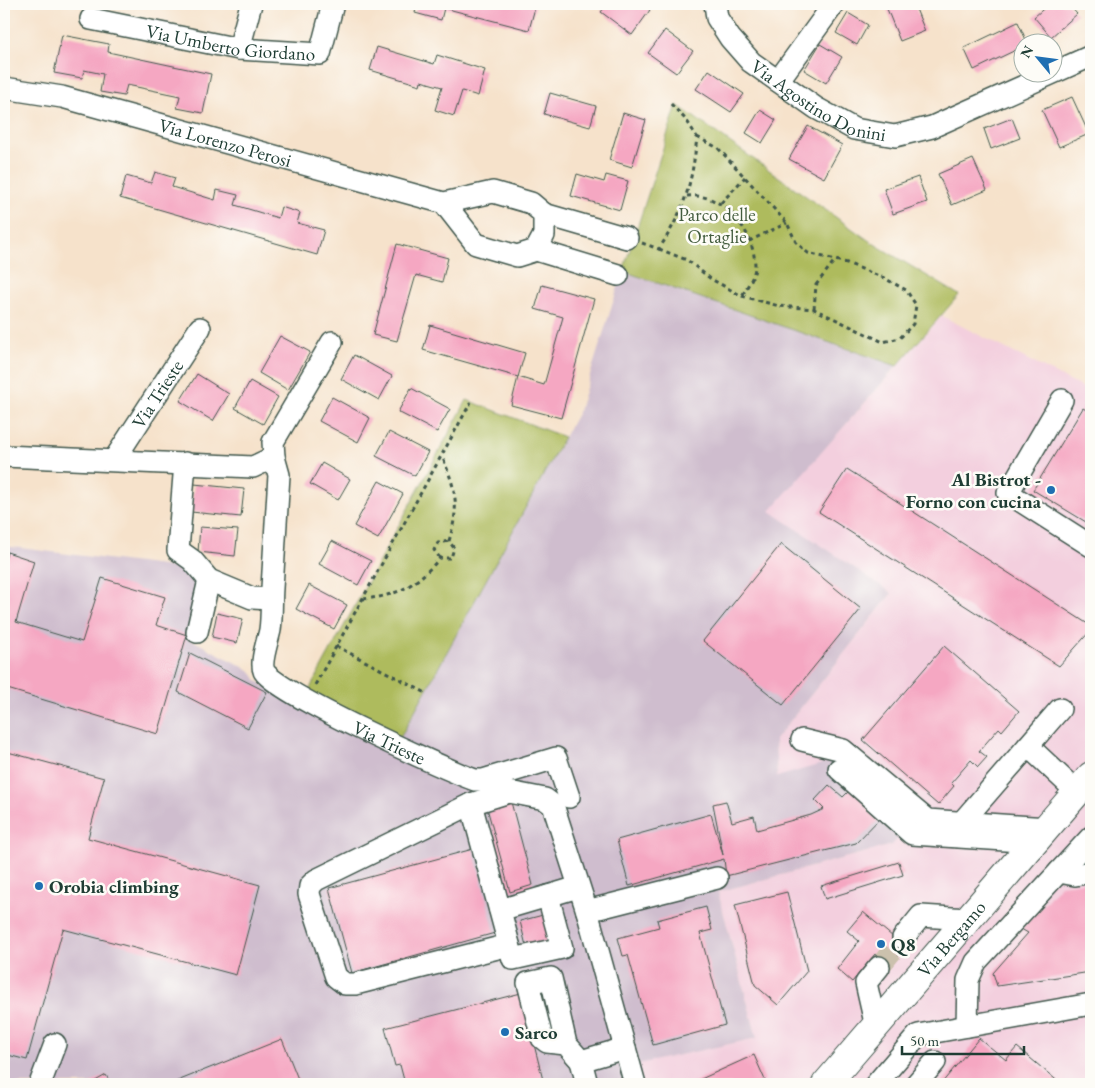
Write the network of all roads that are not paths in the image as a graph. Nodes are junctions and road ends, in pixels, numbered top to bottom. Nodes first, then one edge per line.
1 (251, 4) edge
2 (333, 4) edge
3 (715, 4) edge
4 (834, 4) edge
5 (91, 19) dead end
6 (239, 49) junction
7 (1091, 56) edge
8 (778, 81) junction
9 (4, 88) edge
10 (444, 204) junction
11 (544, 214) junction
12 (627, 238) road end
13 (536, 250) junction
14 (618, 275) dead end
15 (200, 328) dead end
16 (332, 342) dead end
17 (1062, 400) dead end
18 (4, 456) edge
19 (274, 457) junction
20 (114, 460) junction
21 (185, 463) junction
22 (1091, 546) edge
23 (209, 580) junction
24 (271, 599) junction
25 (197, 632) dead end
26 (1060, 709) dead end
27 (802, 740) dead end
28 (1028, 746) junction
29 (839, 769) dead end
30 (1087, 783) edge
31 (569, 797) dead end
32 (471, 804) junction
33 (962, 822) junction
34 (1042, 835) junction
35 (1091, 837) edge
36 (1059, 872) junction
37 (1091, 872) edge
38 (717, 878) dead end
39 (578, 887) junction
40 (548, 896) junction
41 (500, 910) junction
42 (586, 911) junction
43 (968, 919) junction
44 (903, 938) tunnel mouth
45 (509, 945) junction
46 (879, 967) tunnel mouth
47 (1091, 1004) edge
48 (876, 1026) junction
49 (967, 1026) junction
50 (55, 1044) dead end
51 (566, 1044) dead end
52 (625, 1048) junction
53 (582, 1061) junction
54 (935, 1062) dead end
55 (40, 1084) edge
56 (588, 1084) edge
57 (635, 1084) edge
58 (826, 1084) edge
59 (876, 1084) edge
60 (916, 1084) edge

1 - 6 street
2 - 6 street, Via Umberto Giordano
3 - 8 street, Via Agostino Donini
4 - 8 street
5 - 6 street, Via Umberto Giordano
7 - 8 street, Via Agostino Donini
9 - 10 street, Via Lorenzo Perosi
10 - 11 street, Via Lorenzo Perosi
10 - 13 street
11 - 12 street, Via Lorenzo Perosi
11 - 13 street
13 - 14 street
15 - 20 street, Via Trieste
16 - 19 street, Via Trieste
17 - 22 street
18 - 20 street
19 - 21 street
19 - 24 street, Via Trieste
20 - 21 street
21 - 23 street
23 - 24 street
23 - 25 street
24 - 31 street, Via Trieste
26 - 28 street
27 - 33 street
28 - 30 street
28 - 33 street
29 - 34 street
30 - 34 main road, Via Bergamo
32 - 39 street
32 - 41 street
32 - 45 street
33 - 34 street
34 - 43 main road, Via Bergamo
35 - 36 street
36 - 37 street
36 - 49 street
38 - 42 street
39 - 40 street
39 - 42 street
40 - 41 street
40 - 45 street
41 - 45 street
42 - 52 street
43 - 44 street
43 - 48 main road, Via Bergamo
46 - 48 street
47 - 49 street
48 - 58 main road, Via Bergamo
49 - 59 street
50 - 55 street
51 - 53 street
52 - 53 street
52 - 57 street
53 - 56 street
54 - 60 street

